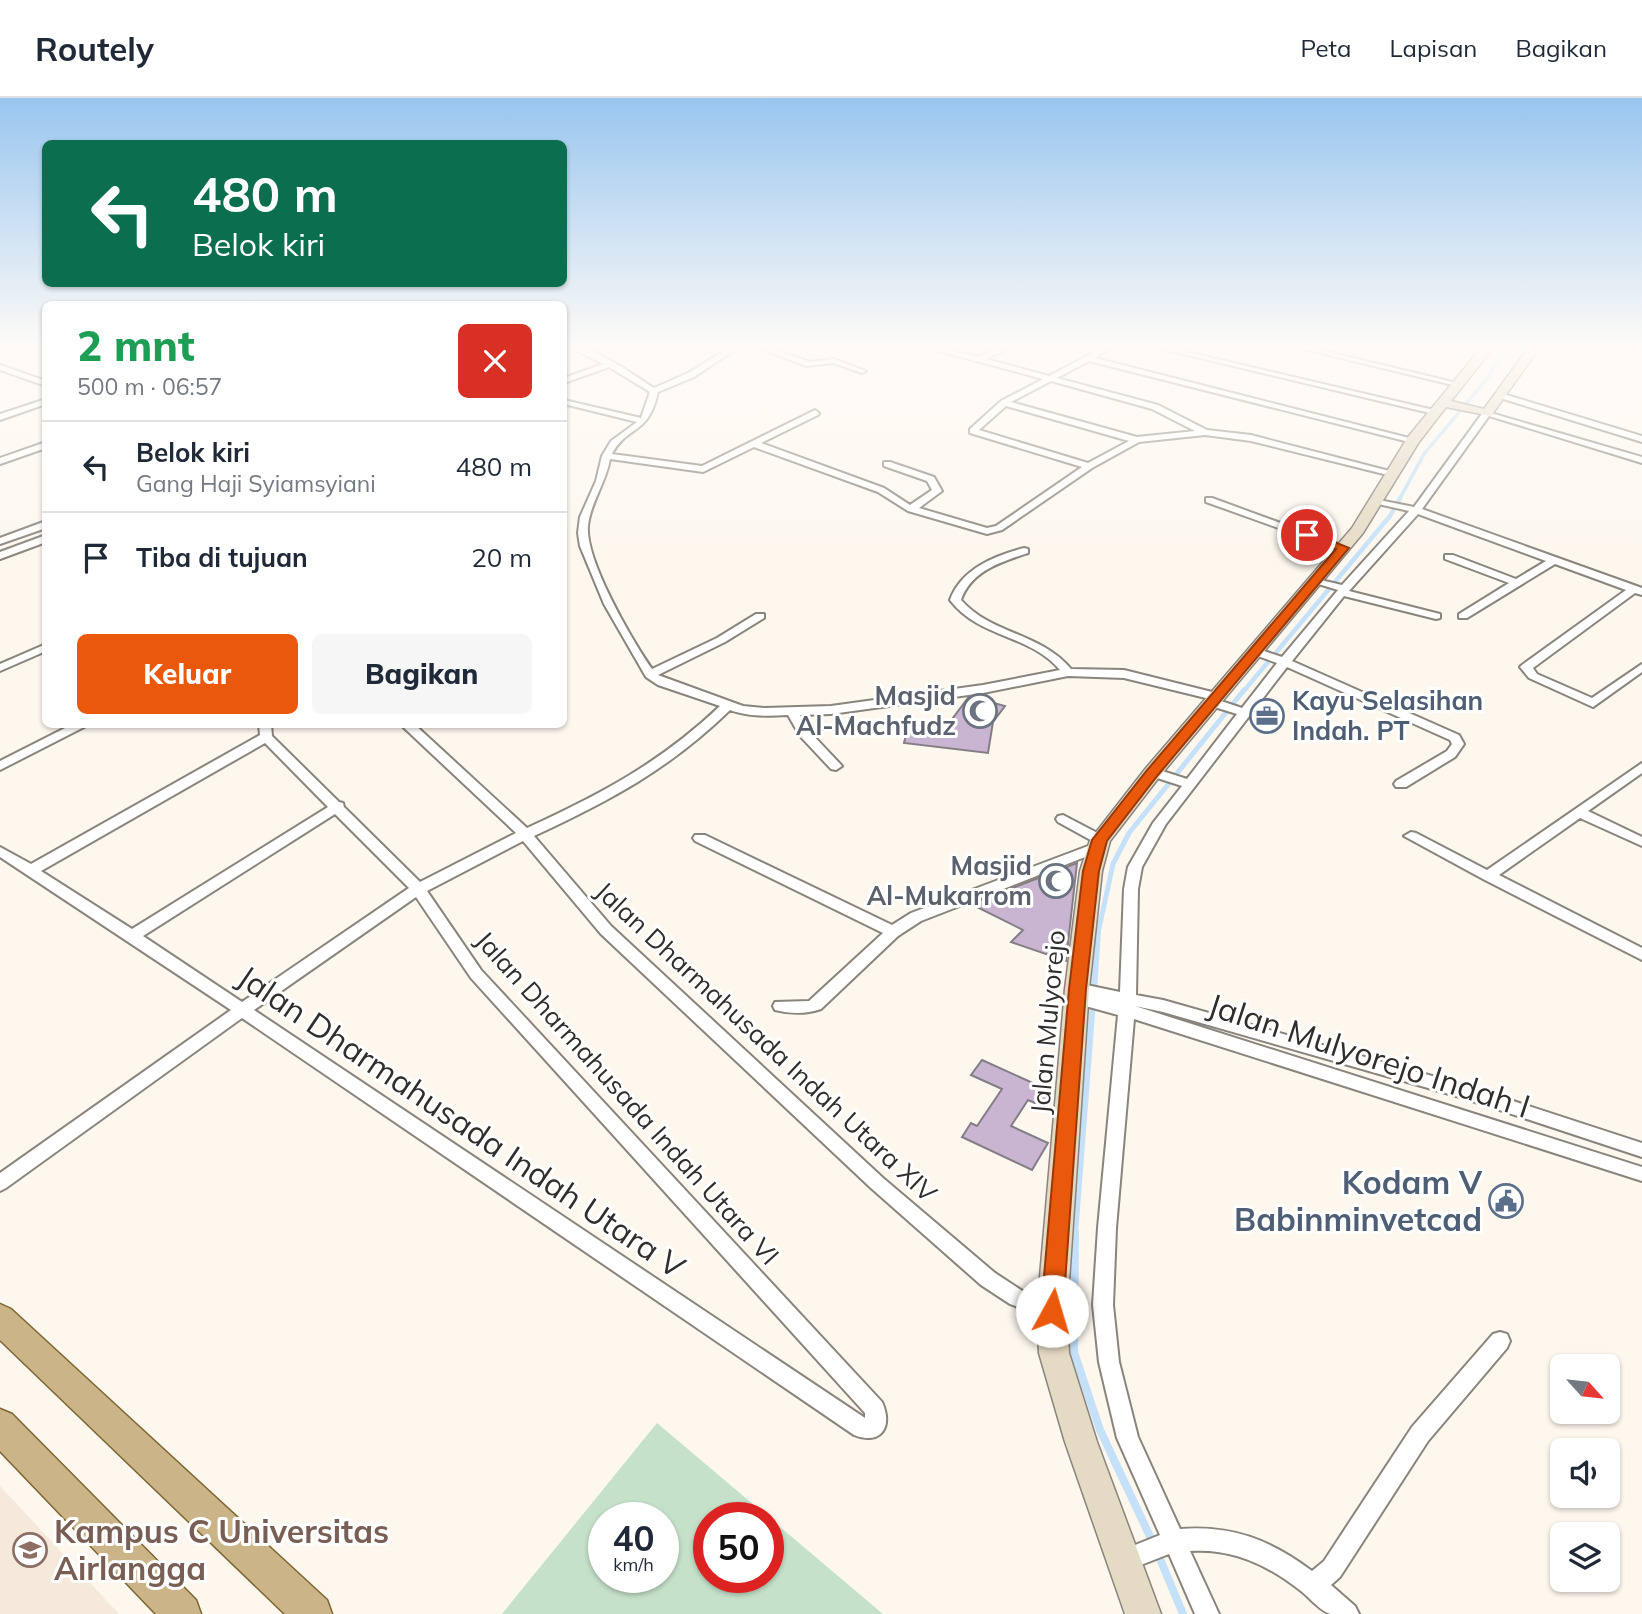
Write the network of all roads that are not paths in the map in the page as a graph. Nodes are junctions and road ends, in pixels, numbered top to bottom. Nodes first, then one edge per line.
1 (630, 418) edge
2 (646, 418) edge
3 (806, 418) edge
4 (987, 418) edge
5 (1059, 418) edge
6 (1176, 418) edge
7 (1325, 418) edge
8 (1435, 418) edge
9 (1479, 418) edge
10 (1497, 418) edge
11 (1499, 418) edge
12 (1573, 418) edge
13 (644, 421) junction
14 (1205, 432) junction
15 (1642, 439) edge
16 (1137, 440) junction
17 (1413, 440) junction
18 (755, 444) junction
19 (42, 446) edge
20 (606, 456) junction
21 (1642, 460) edge
22 (0, 461) edge
23 (887, 464) dead end
24 (1089, 466) junction
25 (1642, 466) edge
26 (1386, 472) junction
27 (1209, 500) dead end
28 (1384, 502) junction
29 (911, 509) junction
30 (1412, 509) junction
31 (42, 525) edge
32 (42, 540) edge
33 (0, 541) edge
34 (1343, 548) junction
35 (1024, 551) dead end
36 (0, 556) edge
37 (1449, 557) dead end
38 (1554, 560) junction
39 (1517, 583) junction
40 (1333, 586) junction
41 (1638, 591) edge
42 (760, 616) dead end
43 (1436, 616) dead end
44 (1463, 616) dead end
45 (42, 649) edge
46 (1258, 652) junction
47 (1283, 661) junction
48 (1642, 667) edge
49 (0, 668) edge
50 (1068, 672) junction
51 (650, 675) junction
52 (1217, 702) junction
53 (727, 706) junction
54 (792, 711) junction
55 (1242, 712) junction
56 (76, 728) edge
57 (410, 728) edge
58 (266, 731) edge
59 (0, 766) edge
60 (836, 766) dead end
61 (1642, 767) edge
62 (1158, 774) junction
63 (1187, 783) junction
64 (1401, 784) dead end
65 (338, 806) junction
66 (1578, 812) junction
67 (1063, 819) dead end
68 (524, 833) junction
69 (1411, 836) dead end
70 (700, 838) dead end
71 (1642, 842) edge
72 (1099, 843) junction
73 (0, 851) edge
74 (30, 871) junction
75 (1488, 876) junction
76 (418, 889) junction
77 (893, 932) junction
78 (132, 936) junction
79 (1642, 955) edge
80 (1083, 995) junction
81 (1122, 1003) junction
82 (781, 1006) dead end
83 (242, 1010) junction
84 (1464, 1092) junction
85 (1462, 1118) junction
86 (1642, 1150) edge
87 (1642, 1174) edge
88 (0, 1183) edge
89 (1052, 1311) junction
90 (0, 1319) edge
91 (1500, 1341) dead end
92 (875, 1409) joint
93 (0, 1426) edge
94 (1169, 1544) junction
95 (1128, 1559) junction
96 (1313, 1585) junction
97 (182, 1614) edge
98 (313, 1614) edge
99 (1143, 1614) edge
100 (1207, 1614) edge
101 (1347, 1614) edge

1 - 13 street
2 - 13 street
3 - 18 street
4 - 24 street
5 - 16 street
6 - 14 street
7 - 17 street
8 - 17 main road, Jalan Mulyorejo
9 - 30 street
10 - 25 street
11 - 21 street
12 - 15 street
13 - 20 street
14 - 16 street
14 - 26 street
16 - 24 street
17 - 26 main road, Jalan Mulyorejo
18 - 20 street
18 - 29 street
19 - 22 street
20 - 51 street
23 - 29 street
24 - 29 street
26 - 28 main road, Jalan Mulyorejo
27 - 34 street
28 - 30 street
28 - 34 main road, Jalan Mulyorejo
30 - 38 street
30 - 40 street
31 - 33 street
32 - 36 street
34 - 40 main road, Jalan Mulyorejo
35 - 50 street
37 - 39 street
38 - 39 street
38 - 41 street
39 - 44 street
40 - 43 street
40 - 46 main road, Jalan Mulyorejo
40 - 47 street
41 - 48 street
42 - 51 street
45 - 49 street
46 - 47 street
46 - 52 main road, Jalan Mulyorejo
47 - 55 street
47 - 64 street
50 - 52 street
50 - 54 street
51 - 53 street
52 - 55 street
52 - 62 main road, Jalan Mulyorejo
53 - 54 street
53 - 68 street
54 - 60 street
55 - 63 street
56 - 59 street
57 - 68 street, Jalan Dharmahusada Indah Utara XIV
58 - 65 street, Jalan Dharmahusada Indah Utara VI
58 - 74 street
61 - 66 street
62 - 63 street
62 - 72 main road, Jalan Mulyorejo
63 - 81 street
65 - 76 street, Jalan Dharmahusada Indah Utara VI
65 - 78 street
66 - 71 street
66 - 75 street
67 - 72 street
68 - 76 street
68 - 89 street, Jalan Dharmahusada Indah Utara XIV
69 - 75 street
70 - 77 street
72 - 77 street
72 - 80 main road, Jalan Mulyorejo
73 - 74 street, Jalan Dharmahusada Indah Utara V
74 - 78 street, Jalan Dharmahusada Indah Utara V
75 - 79 street
76 - 83 street
76 - 92 street, Jalan Dharmahusada Indah Utara VI
77 - 82 street
78 - 83 street, Jalan Dharmahusada Indah Utara V
80 - 81 street, Jalan Mulyorejo Indah I
80 - 89 main road, Jalan Mulyorejo
81 - 84 street
81 - 85 street, Jalan Mulyorejo Indah I
81 - 94 street
83 - 88 street
83 - 92 street, Jalan Dharmahusada Indah Utara V
84 - 85 street
84 - 86 street
85 - 87 street, Jalan Mulyorejo Indah I
89 - 95 main road, Jalan Mulyorejo
90 - 98 main road
91 - 96 street
93 - 97 main road
94 - 95 street
94 - 96 street
94 - 100 street
95 - 99 main road, Jalan Mulyorejo
96 - 101 street

